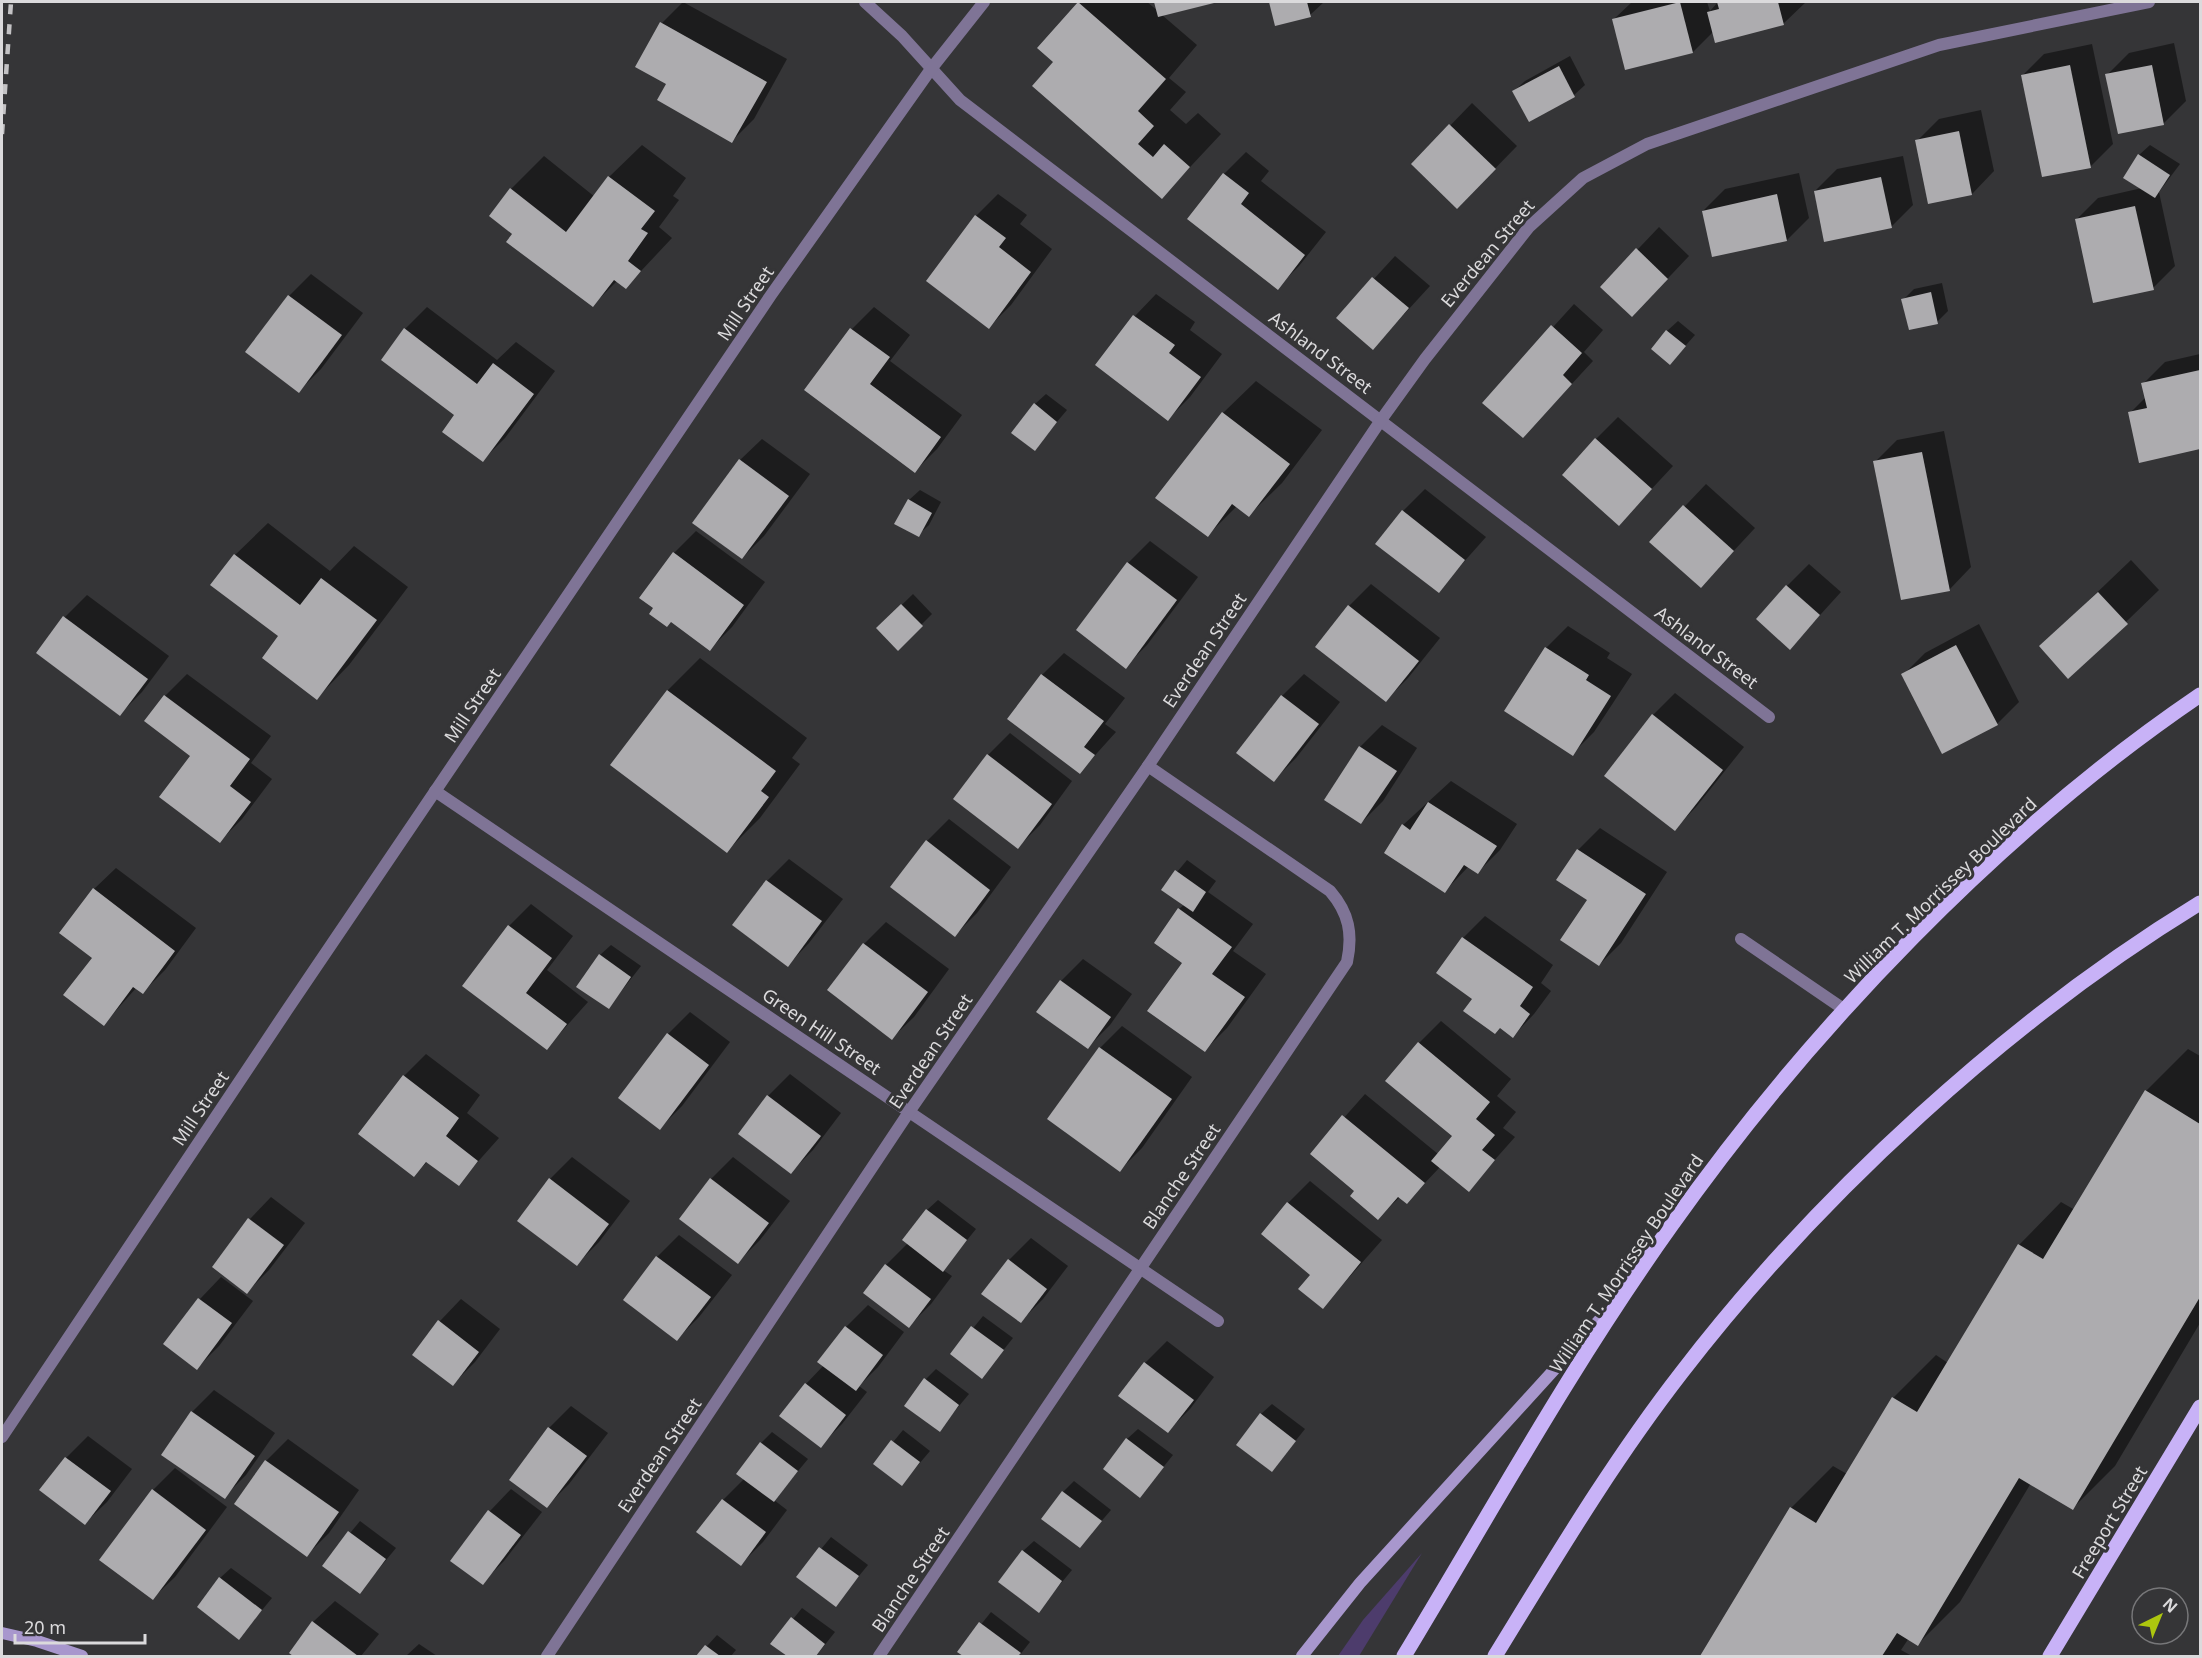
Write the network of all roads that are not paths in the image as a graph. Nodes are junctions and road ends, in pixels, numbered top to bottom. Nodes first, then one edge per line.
1 (865, 2) edge
2 (984, 2) edge
3 (2150, 2) edge
4 (931, 69) junction
5 (1381, 420) junction
6 (2200, 695) edge
7 (1769, 717) dead end
8 (1148, 766) junction
9 (435, 791) junction
10 (2200, 903) edge
11 (1741, 939) dead end
12 (1845, 1010) junction
13 (909, 1112) junction
14 (1140, 1268) junction
15 (1626, 1291) junction
16 (1218, 1321) dead end
17 (2200, 1407) edge
18 (2, 1437) edge
19 (2, 1633) edge
20 (82, 1656) edge
21 (547, 1656) edge
22 (879, 1656) edge
23 (1302, 1656) edge
24 (1404, 1656) edge
25 (1495, 1656) edge
26 (2050, 1656) edge

1 - 4 street, Ashland Street
2 - 4 street, Mill Street
3 - 5 street, Everdean Street
4 - 5 street, Ashland Street
4 - 9 street, Mill Street
5 - 7 street, Ashland Street
5 - 8 street, Everdean Street
6 - 12 main road, William T. Morrissey Boulevard
8 - 13 street, Everdean Street
8 - 14 street, Blanche Street
9 - 13 street, Green Hill Street
9 - 18 street, Mill Street
10 - 25 main road
11 - 12 street
12 - 15 main road, William T. Morrissey Boulevard
13 - 14 street, Green Hill Street
13 - 21 street, Everdean Street
14 - 16 street, Green Hill Street
14 - 22 street, Blanche Street
15 - 23 main road
15 - 24 main road, William T. Morrissey Boulevard
17 - 26 main road, Freeport Street
19 - 20 main road

